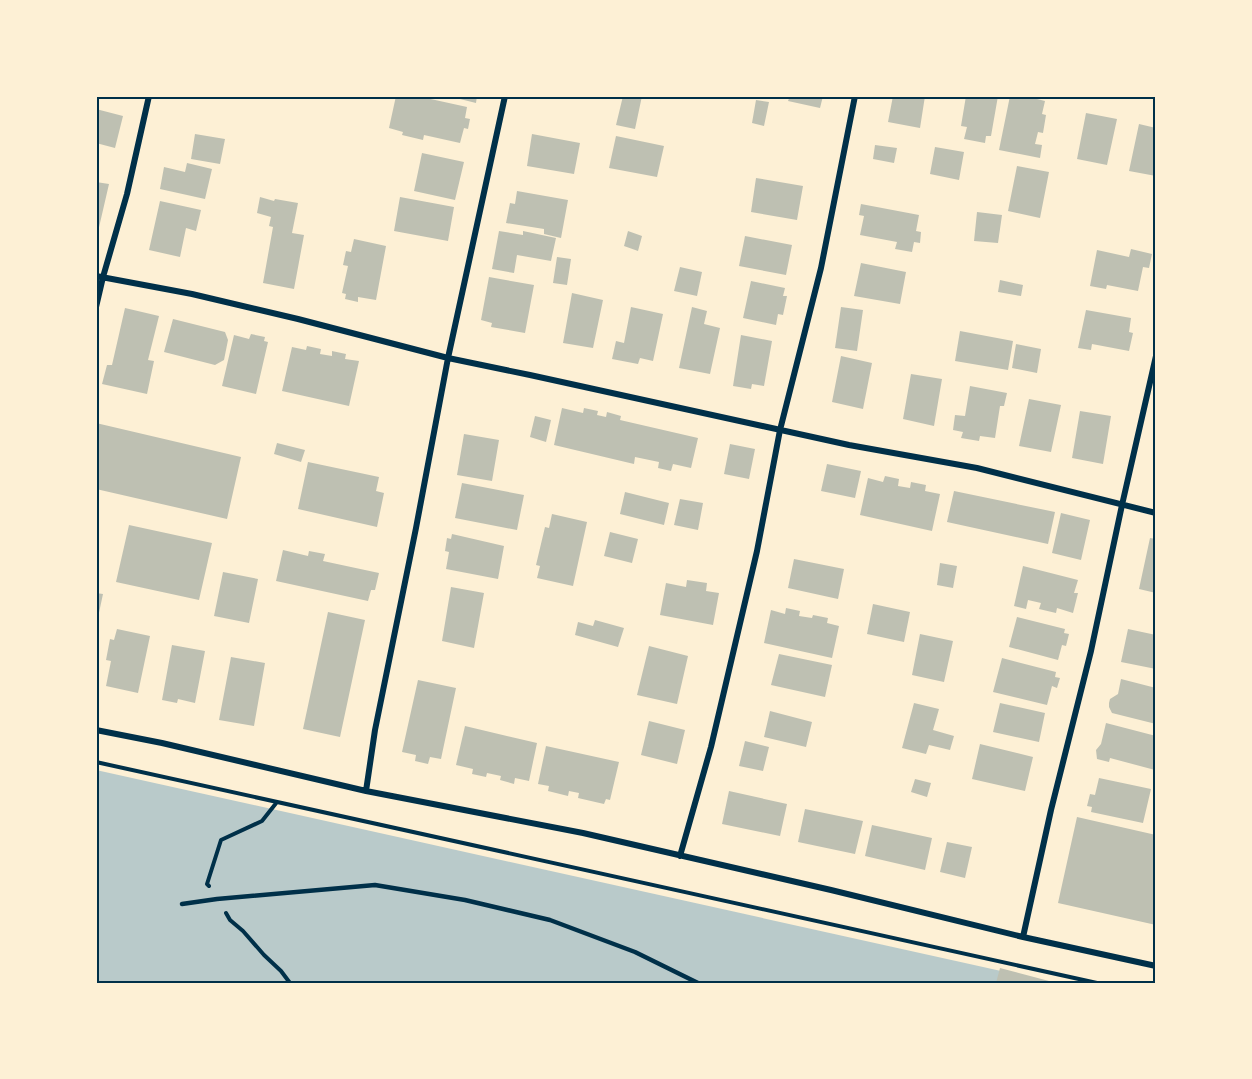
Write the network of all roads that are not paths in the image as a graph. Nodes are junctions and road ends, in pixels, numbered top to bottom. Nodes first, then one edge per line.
1 (149, 96) edge
2 (505, 96) edge
3 (855, 96) edge
4 (99, 277) edge
5 (96, 307) edge
6 (1156, 356) edge
7 (448, 358) junction
8 (780, 430) junction
9 (1122, 505) junction
10 (1156, 513) edge
11 (96, 729) edge
12 (366, 791) junction
13 (680, 856) junction
14 (182, 904) dead end
15 (1023, 937) junction
16 (1156, 966) edge
17 (698, 983) edge

1 - 4 street
2 - 7 street
3 - 8 street
4 - 5 street
4 - 7 street
6 - 9 street
7 - 8 street
7 - 12 street
8 - 9 street
8 - 13 street
9 - 10 street
9 - 15 street
11 - 12 street
12 - 13 street
13 - 15 street
14 - 17 lane
15 - 16 street

